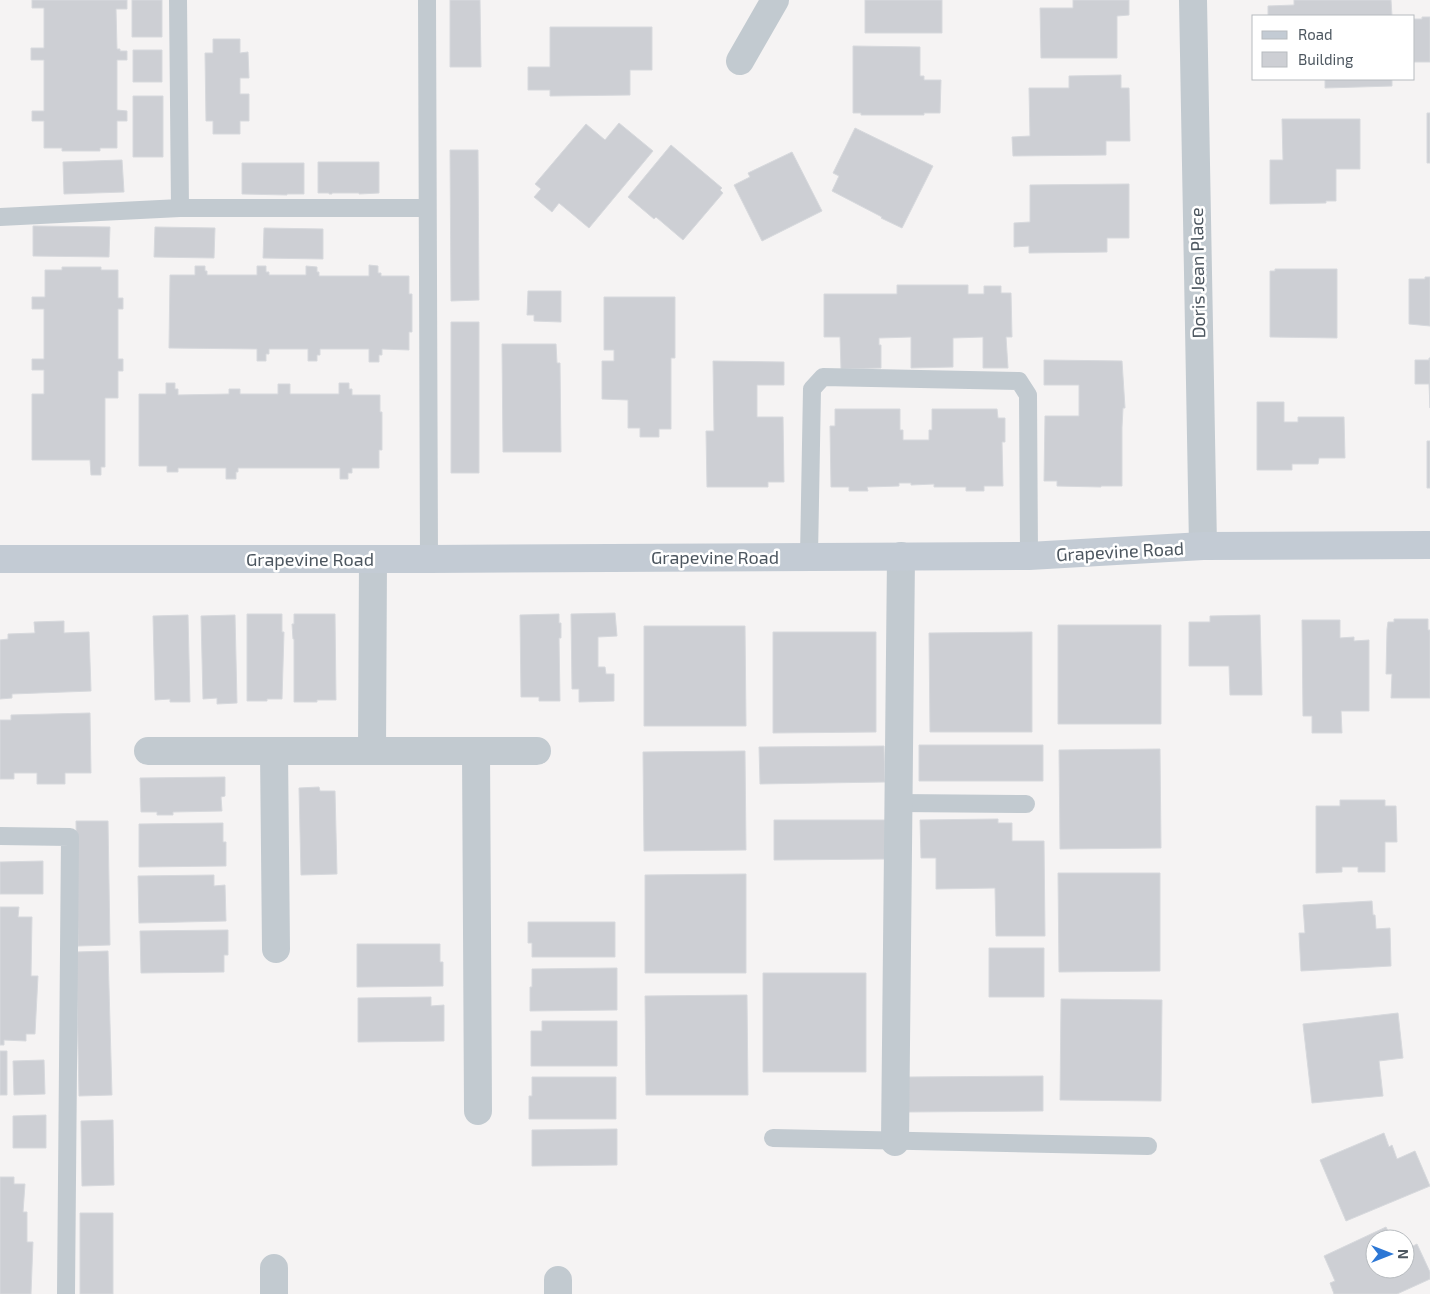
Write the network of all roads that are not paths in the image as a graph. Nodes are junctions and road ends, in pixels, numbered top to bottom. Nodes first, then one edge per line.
1 (178, 0) edge
2 (427, 0) edge
3 (775, 0) edge
4 (1193, 0) edge
5 (740, 62) dead end
6 (180, 208) junction
7 (427, 208) junction
8 (0, 217) edge
9 (1430, 545) edge
10 (1203, 546) junction
11 (809, 556) junction
12 (900, 556) junction
13 (1029, 556) junction
14 (0, 559) edge
15 (372, 559) junction
16 (429, 559) junction
17 (148, 751) dead end
18 (274, 751) junction
19 (372, 751) junction
20 (476, 751) junction
21 (537, 751) dead end
22 (898, 803) junction
23 (1026, 804) dead end
24 (0, 836) edge
25 (276, 949) dead end
26 (478, 1111) dead end
27 (773, 1138) dead end
28 (894, 1142) junction
29 (1148, 1146) dead end
30 (66, 1294) edge

1 - 6 lane
2 - 7 lane
3 - 5 street
4 - 10 street, Doris Jean Place
6 - 7 lane
6 - 8 lane
7 - 16 lane
9 - 10 main road, Grapevine Road
10 - 13 main road, Grapevine Road
11 - 12 main road, Grapevine Road
11 - 13 lane
11 - 16 main road, Grapevine Road
12 - 13 main road, Grapevine Road
12 - 22 street
14 - 15 main road, Grapevine Road
15 - 16 main road, Grapevine Road
15 - 19 street
17 - 18 street
18 - 19 street
18 - 25 street
19 - 20 street
20 - 21 street
20 - 26 street
22 - 23 lane
22 - 28 street
24 - 30 lane
27 - 28 lane
28 - 29 lane

